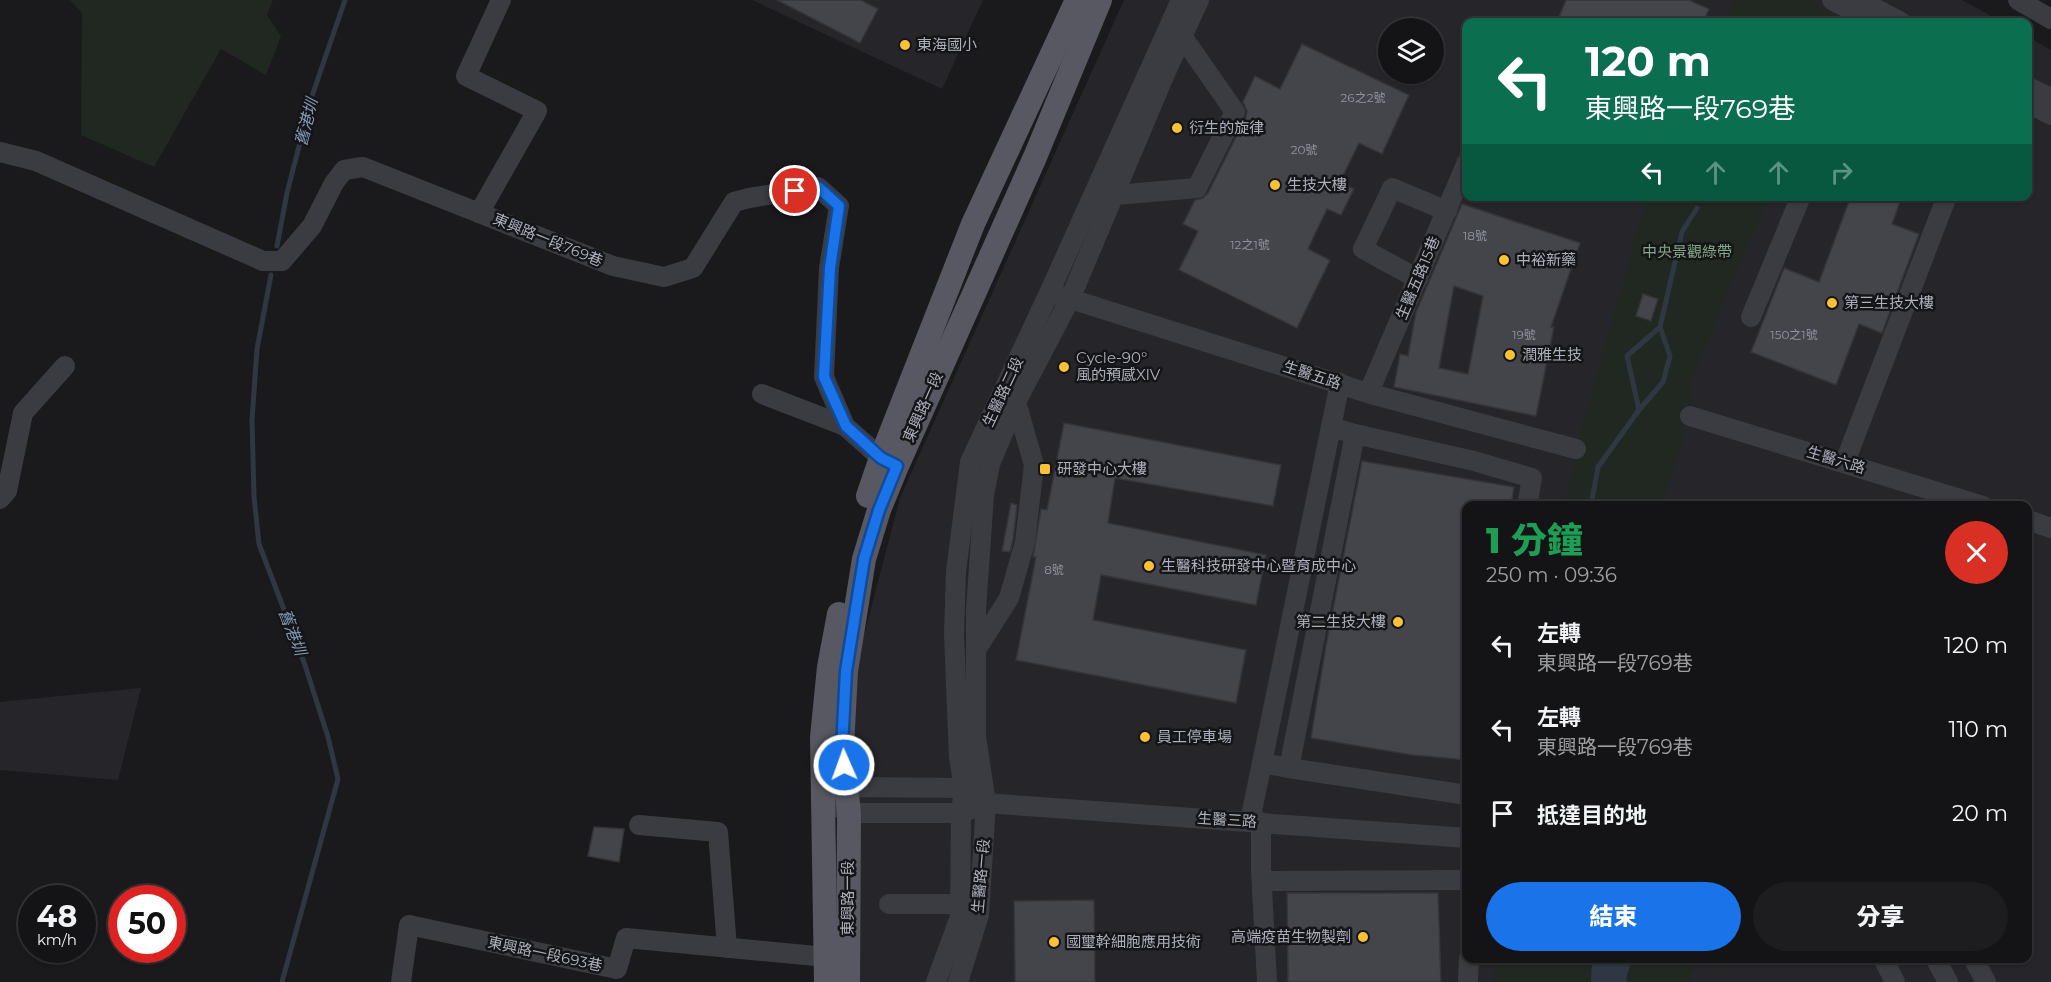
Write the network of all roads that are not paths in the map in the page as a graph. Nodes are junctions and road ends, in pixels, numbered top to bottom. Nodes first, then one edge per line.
1 (501, 0) edge
2 (1077, 0) edge
3 (1100, 0) edge
4 (1181, 0) edge
5 (1199, 0) edge
6 (1832, 0) edge
7 (1859, 0) edge
8 (2018, 0) edge
9 (1867, 18) edge
10 (1893, 18) edge
11 (2051, 19) edge
12 (1182, 36) junction
13 (2032, 89) edge
14 (2051, 98) edge
15 (2032, 105) edge
16 (2051, 115) edge
17 (0, 152) edge
18 (1462, 174) edge
19 (1114, 195) junction
20 (1799, 201) edge
21 (1945, 201) edge
22 (1447, 211) junction
23 (479, 213) junction
24 (1418, 279) junction
25 (1050, 291) junction
26 (1070, 299) junction
27 (1750, 317) dead end
28 (65, 366) dead end
29 (1340, 383) junction
30 (762, 394) dead end
31 (1371, 394) junction
32 (1016, 402) junction
33 (1690, 416) dead end
34 (846, 426) junction
35 (1331, 427) junction
36 (1355, 434) junction
37 (1576, 449) dead end
38 (889, 462) junction
39 (1845, 462) junction
40 (1925, 496) edge
41 (0, 499) edge
42 (1528, 501) edge
43 (1954, 501) edge
44 (2032, 521) edge
45 (2051, 528) edge
46 (976, 650) junction
47 (1262, 763) junction
48 (1289, 768) junction
49 (846, 787) junction
50 (964, 788) junction
51 (1462, 794) edge
52 (824, 800) junction
53 (986, 803) junction
54 (849, 813) junction
55 (961, 813) junction
56 (1256, 822) junction
57 (639, 825) dead end
58 (1462, 838) edge
59 (1462, 880) edge
60 (1262, 881) junction
61 (889, 904) dead end
62 (960, 904) junction
63 (727, 948) junction
64 (825, 957) junction
65 (1469, 963) edge
66 (1886, 963) edge
67 (1938, 963) edge
68 (1975, 963) edge
69 (400, 982) edge
70 (826, 982) edge
71 (848, 982) edge
72 (936, 982) edge
73 (958, 982) edge
74 (1266, 982) edge
75 (1468, 982) edge
76 (1895, 982) edge
77 (1948, 982) edge
78 (1986, 982) edge

1 - 23 street
2 - 38 main road, 東興路一段
3 - 38 main road, 東興路一段
4 - 25 street, 生醫路二段
5 - 12 street, 生醫路二段
6 - 9 street
7 - 10 street
8 - 11 street
12 - 19 street, 生醫路二段
12 - 19 street
13 - 14 street
15 - 16 street
17 - 23 street, 東興路一段769巷
18 - 22 street, 生醫五路15巷
19 - 26 street, 生醫路二段
20 - 27 street
21 - 39 street
22 - 24 street, 生醫五路15巷
22 - 24 street
23 - 34 street, 東興路一段769巷
24 - 31 street, 生醫五路15巷
25 - 26 street, 生醫五路
25 - 50 street, 生醫路二段
26 - 29 street, 生醫五路
26 - 32 street, 生醫路二段
28 - 41 street
29 - 31 street, 生醫五路
29 - 35 street
30 - 34 street
31 - 37 street, 生醫五路
32 - 46 street, 生醫路二段
32 - 46 street
33 - 39 street, 生醫六路
34 - 38 street, 東興路一段769巷
35 - 36 street
35 - 47 street
36 - 42 street
36 - 48 street
38 - 49 main road, 東興路一段
38 - 52 main road, 東興路一段
39 - 40 street, 生醫六路
40 - 43 street, 生醫六路
44 - 45 street
46 - 53 street, 生醫路二段
47 - 48 street
47 - 56 street
48 - 51 street
49 - 50 street
49 - 52 street
49 - 54 main road, 東興路一段
50 - 53 street
50 - 55 street, 生醫路二段
52 - 54 street
52 - 64 main road, 東興路一段
53 - 55 street
53 - 56 street, 生醫三路
53 - 73 street, 生醫路一段
54 - 55 street
54 - 71 main road, 東興路一段
55 - 62 street, 生醫路一段
56 - 58 street, 生醫三路
56 - 60 street
57 - 63 street
59 - 60 street
60 - 74 street
61 - 62 street
62 - 72 street, 生醫路一段
63 - 64 street, 東興路一段693巷
63 - 69 street, 東興路一段693巷
64 - 70 main road, 東興路一段
65 - 75 street
66 - 76 street
67 - 77 street
68 - 78 street

